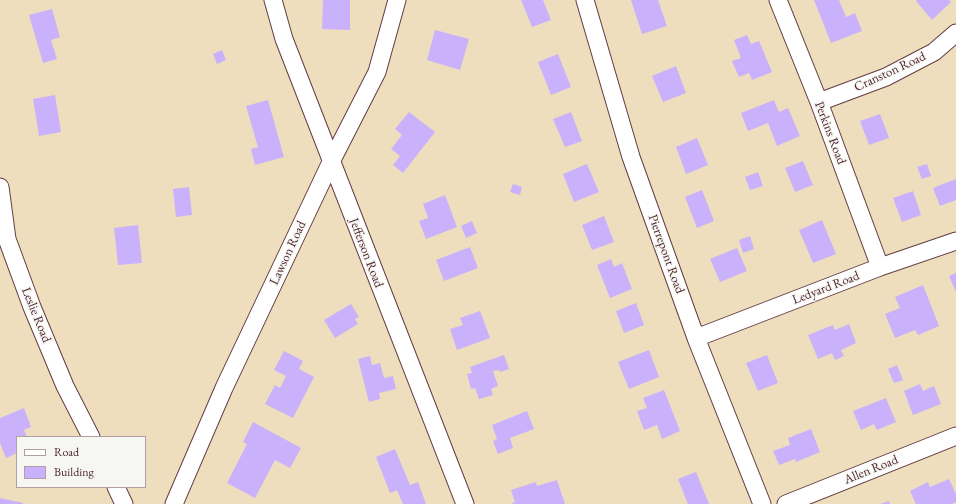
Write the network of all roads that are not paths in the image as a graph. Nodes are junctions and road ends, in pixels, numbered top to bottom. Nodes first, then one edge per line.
1 (273, 0) edge
2 (397, 0) edge
3 (585, 0) edge
4 (778, 0) edge
5 (956, 33) edge
6 (819, 102) junction
7 (331, 162) junction
8 (0, 187) edge
9 (956, 241) edge
10 (880, 267) junction
11 (696, 338) junction
12 (90, 436) edge
13 (956, 436) edge
14 (116, 488) edge
15 (124, 504) edge
16 (174, 504) edge
17 (465, 504) edge
18 (762, 504) edge
19 (786, 504) edge

1 - 7 street, Jefferson Road
2 - 7 street, Lawson Road
3 - 11 street, Pierrepont Road
4 - 6 street, Perkins Road
5 - 6 street, Cranston Road
6 - 10 street, Perkins Road
7 - 16 street, Lawson Road
7 - 17 street, Jefferson Road
8 - 12 street, Leslie Road
9 - 10 street, Ledyard Road
10 - 11 street, Ledyard Road
11 - 18 street, Pierrepont Road
13 - 19 street, Allen Road
14 - 15 street

